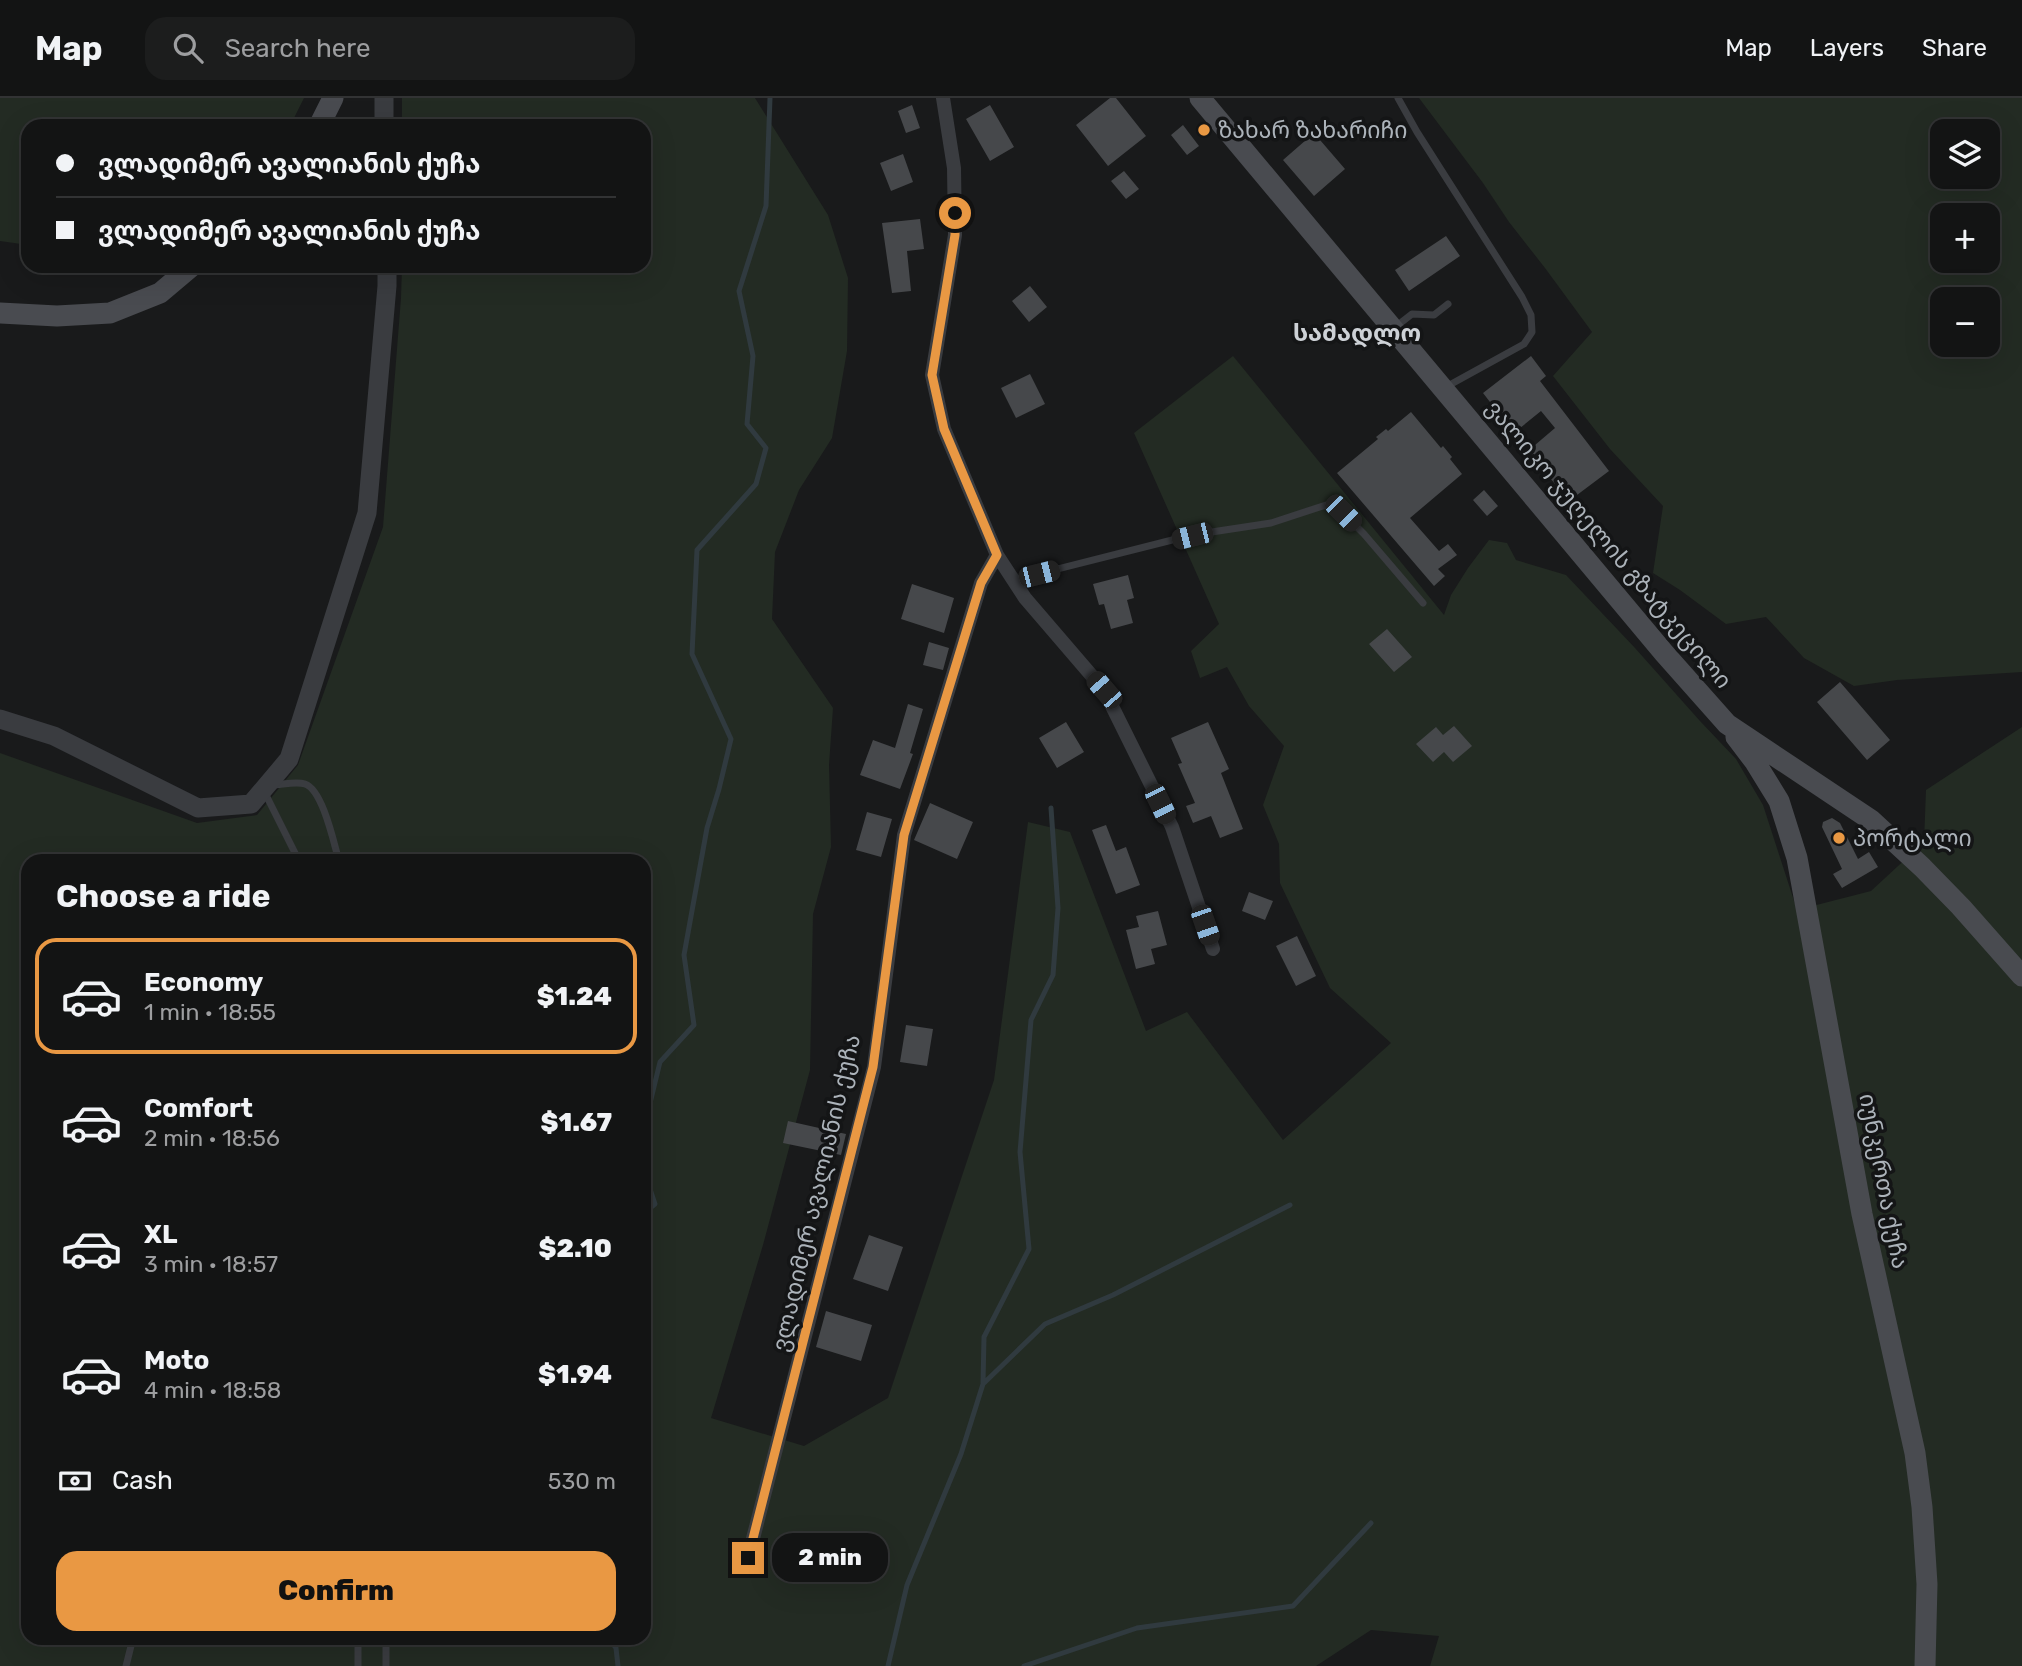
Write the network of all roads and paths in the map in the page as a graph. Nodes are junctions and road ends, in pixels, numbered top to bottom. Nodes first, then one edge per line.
1 (333, 98) edge
2 (384, 98) edge
3 (943, 98) edge
4 (1200, 98) edge
5 (1398, 98) edge
6 (322, 119) edge
7 (384, 119) edge
8 (184, 273) edge
9 (387, 273) edge
10 (1448, 304) dead end
11 (0, 313) edge
12 (1393, 328) junction
13 (1443, 388) junction
14 (997, 555) junction
15 (1013, 580) junction
16 (1423, 603) dead end
17 (0, 719) edge
18 (1727, 724) junction
19 (265, 788) junction
20 (296, 854) edge
21 (337, 854) edge
22 (1213, 949) dead end
23 (2022, 976) edge
24 (748, 1558) dead end
25 (131, 1645) edge
26 (358, 1645) edge
27 (386, 1645) edge
28 (126, 1666) edge
29 (358, 1666) edge
30 (386, 1666) edge
31 (1925, 1666) edge

1 - 6 main road
2 - 7 street
3 - 14 street
4 - 12 main road, ვალიკო ჯუღელის გზატკეცილი
5 - 13 lane
8 - 11 main road
9 - 19 street
10 - 12 lane
12 - 13 main road, ვალიკო ჯუღელის გზატკეცილი
13 - 18 main road, ვალიკო ჯუღელის გზატკეცილი
14 - 15 street
14 - 24 street, ვლადიმერ ავალიანის ქუჩა
15 - 16 lane
15 - 22 street
17 - 19 street
18 - 23 main road, ვალიკო ჯუღელის გზატკეცილი
18 - 31 main road, იუნკერთა ქუჩა
19 - 20 lane
19 - 21 lane
25 - 28 lane
26 - 29 lane
27 - 30 lane

